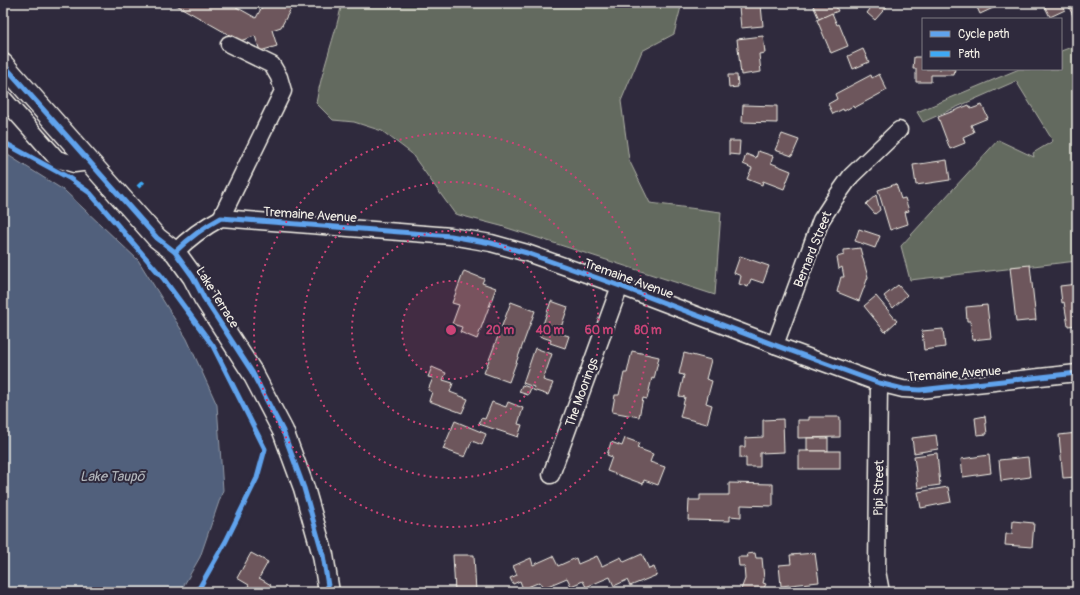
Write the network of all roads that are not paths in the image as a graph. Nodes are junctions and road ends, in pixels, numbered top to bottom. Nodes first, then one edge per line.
1 (229, 44) dead end
2 (3, 64) edge
3 (3, 98) edge
4 (899, 130) dead end
5 (90, 162) junction
6 (221, 218) junction
7 (174, 252) junction
8 (620, 286) junction
9 (775, 345) junction
10 (1077, 373) edge
11 (879, 383) junction
12 (551, 475) dead end
13 (329, 592) edge
14 (881, 592) edge

1 - 6 street
2 - 5 main road, Lake Terrace
3 - 5 street
4 - 9 street, Bernard Street
5 - 7 main road, Lake Terrace
6 - 7 street
6 - 8 street, Tremaine Avenue
7 - 13 main road, Lake Terrace
8 - 9 street, Tremaine Avenue
8 - 12 street, The Moorings
9 - 11 street, Tremaine Avenue
10 - 11 street, Tremaine Avenue
11 - 14 street, Pipi Street

